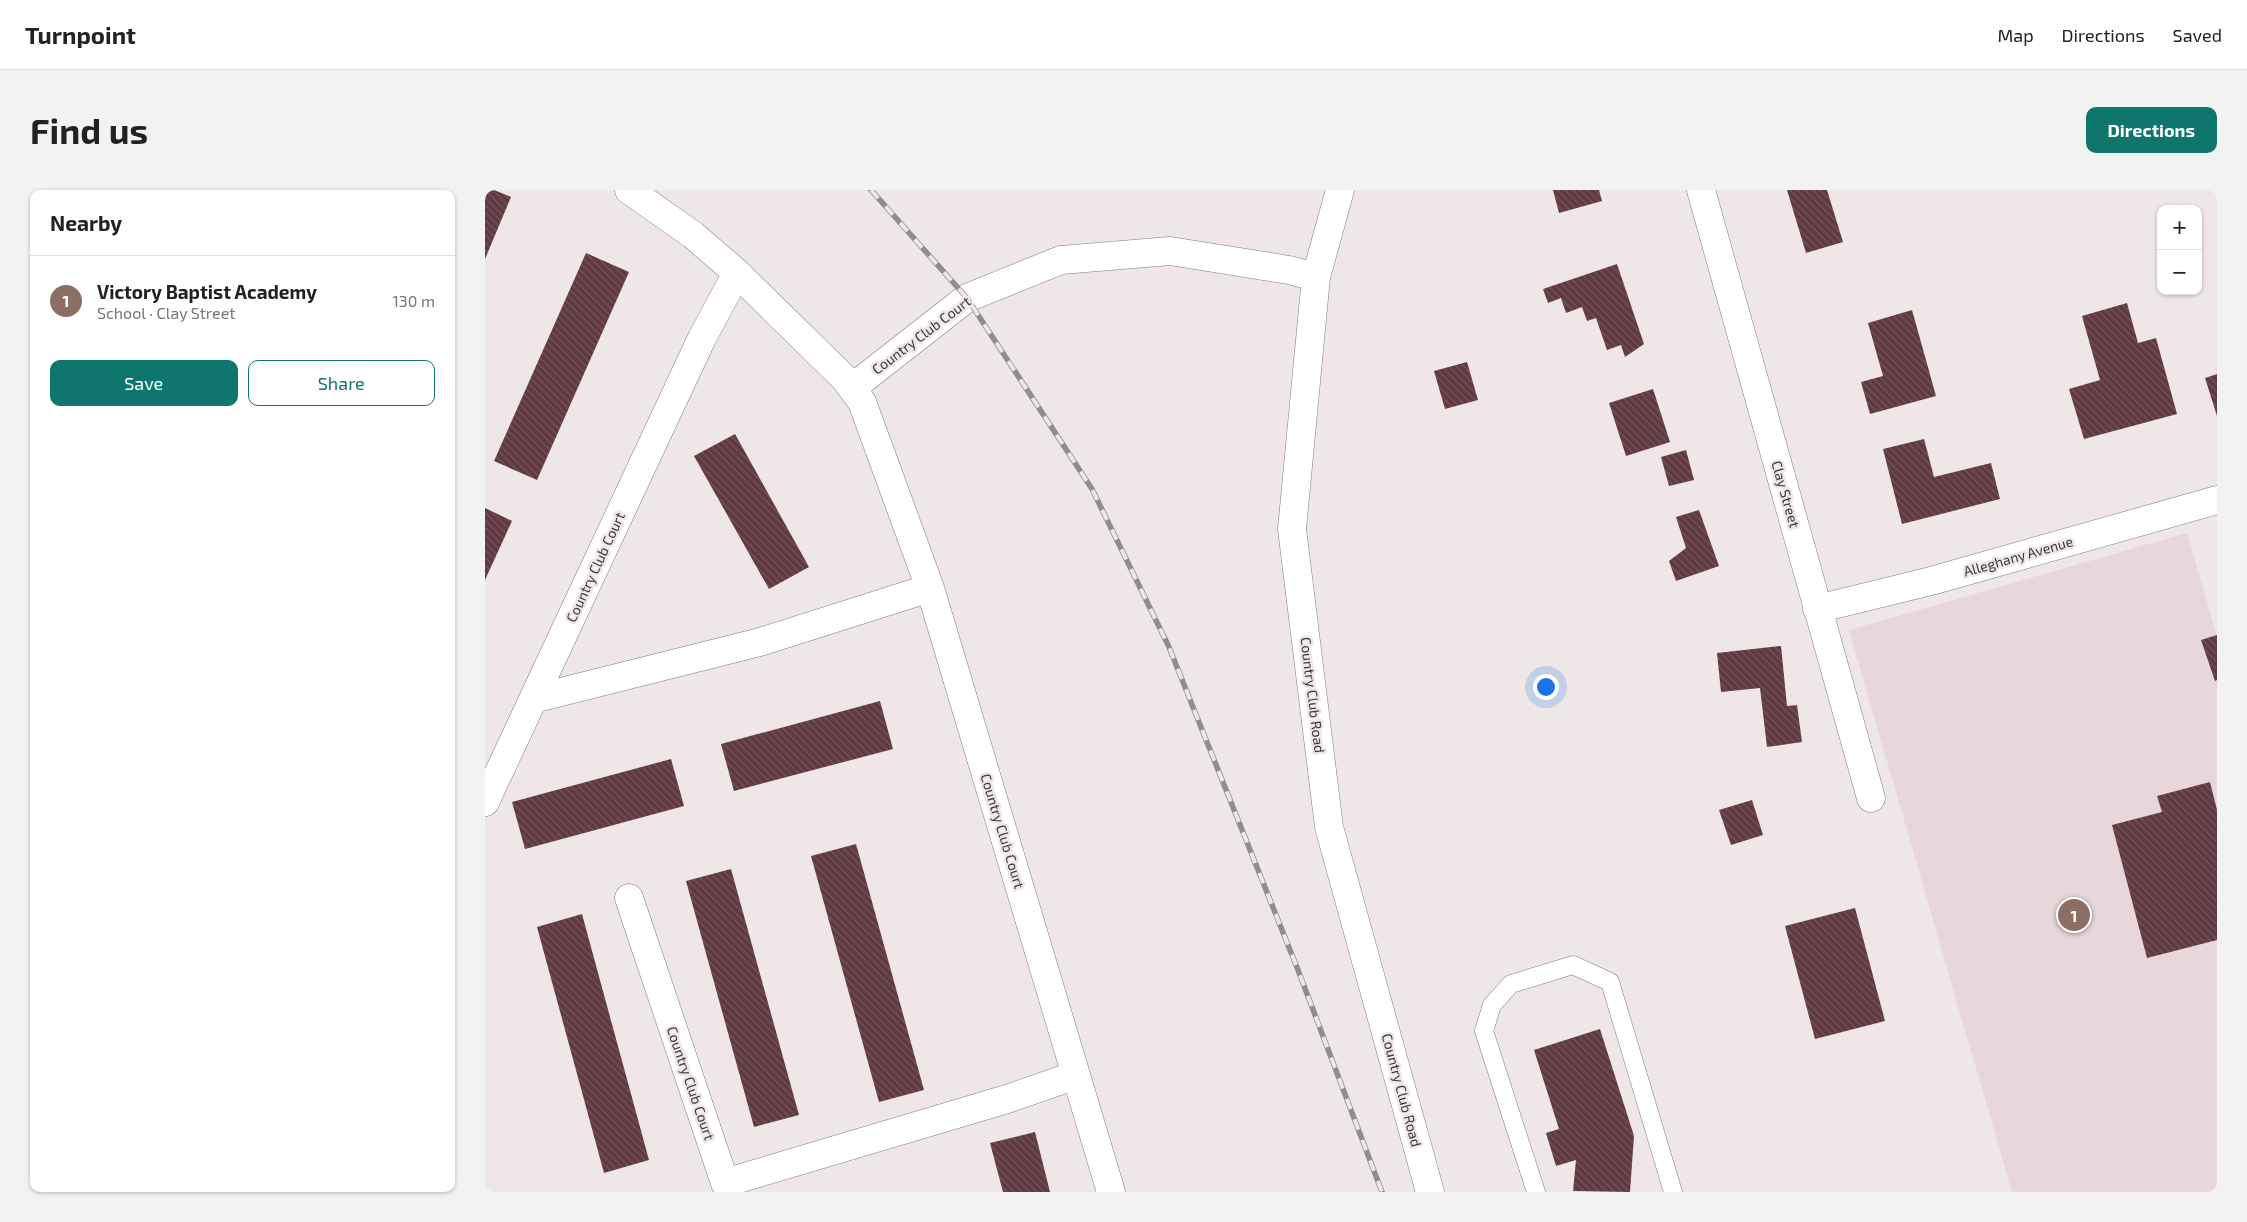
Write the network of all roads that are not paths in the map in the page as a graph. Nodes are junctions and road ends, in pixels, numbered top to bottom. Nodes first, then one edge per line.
1 (629, 190) edge
2 (1340, 190) edge
3 (1701, 190) edge
4 (737, 273) junction
5 (1315, 277) junction
6 (852, 388) junction
7 (2217, 500) edge
8 (930, 588) junction
9 (1817, 609) junction
10 (533, 699) junction
11 (1871, 798) dead end
12 (485, 802) edge
13 (629, 898) dead end
14 (1076, 1075) junction
15 (730, 1187) edge
16 (1111, 1192) edge
17 (1430, 1192) edge
18 (1536, 1192) edge
19 (1673, 1192) edge

1 - 4 street, Country Club Court
2 - 5 street, Country Club Road
3 - 9 street, Clay Street
4 - 6 street, Country Club Court
4 - 10 street, Country Club Court
5 - 6 street, Country Club Court
5 - 17 street, Country Club Road
6 - 8 street, Country Club Court
7 - 9 street, Alleghany Avenue
8 - 10 street
8 - 14 street, Country Club Court
9 - 11 street, Clay Street
10 - 12 street, Country Club Court
13 - 15 street, Country Club Court
14 - 15 street, Country Club Court
14 - 16 street, Country Club Court
18 - 19 lane

